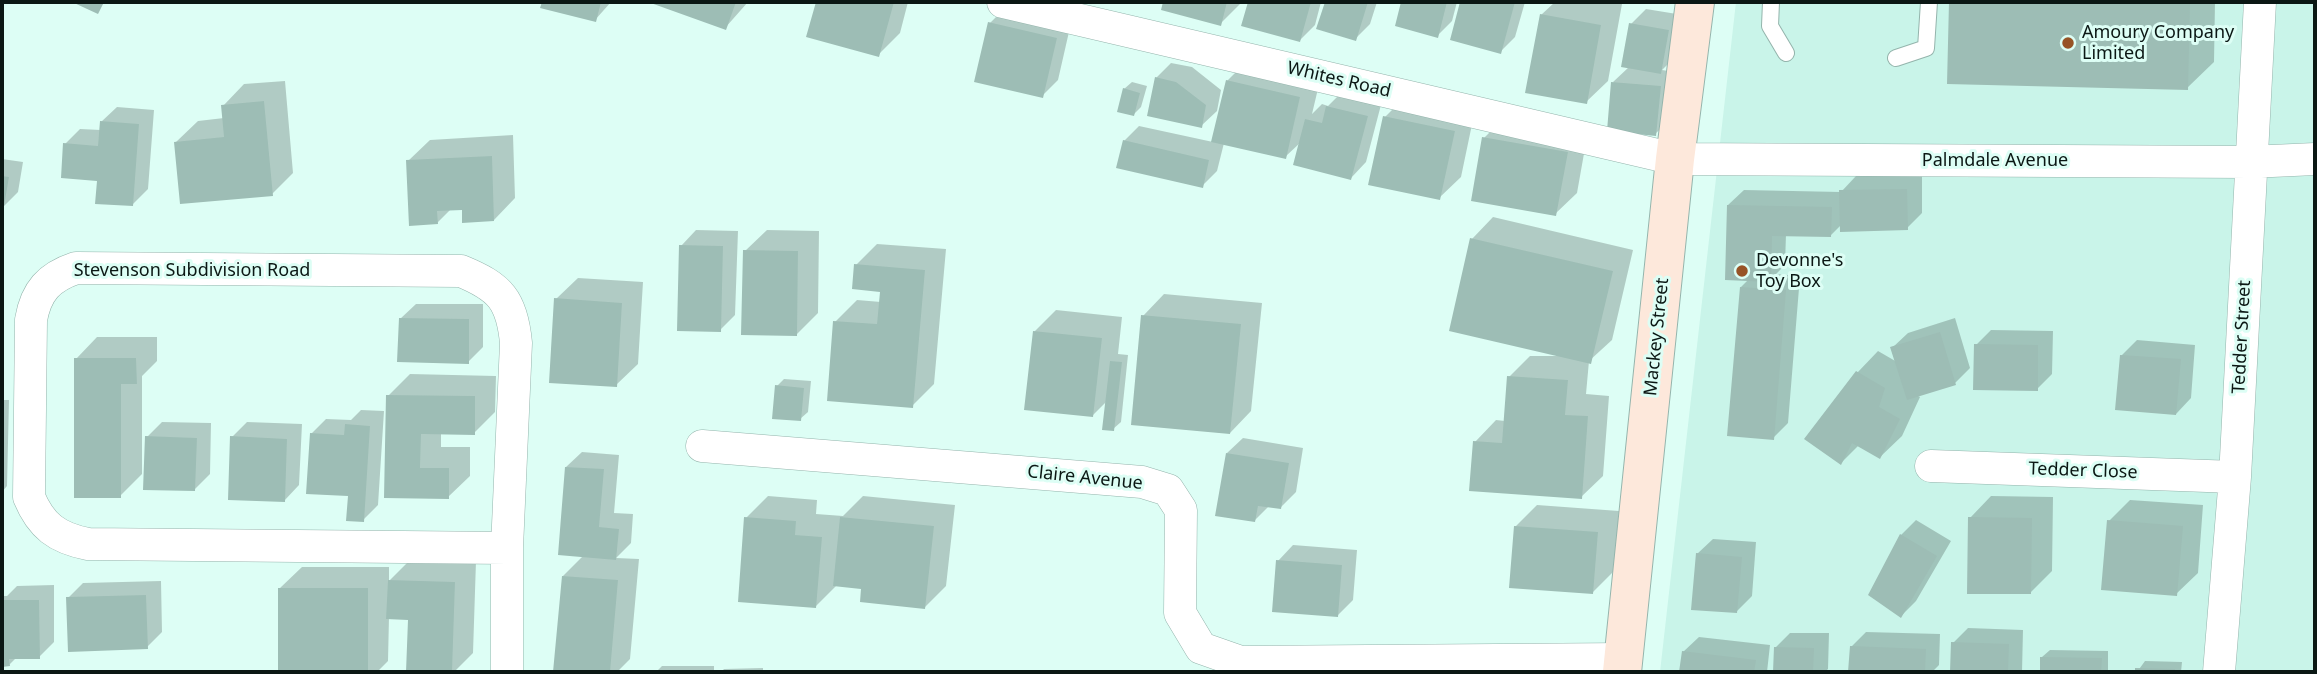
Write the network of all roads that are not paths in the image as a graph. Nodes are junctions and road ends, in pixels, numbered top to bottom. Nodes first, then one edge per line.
1 (1003, 2) edge
2 (1771, 2) edge
3 (1929, 2) edge
4 (2260, 2) edge
5 (1685, 4) edge
6 (1786, 53) dead end
7 (1896, 58) dead end
8 (1675, 159) junction
9 (2315, 159) edge
10 (2250, 162) junction
11 (702, 446) dead end
12 (1931, 466) dead end
13 (2235, 477) junction
14 (507, 548) junction
15 (1623, 666) edge
16 (507, 672) edge
17 (2219, 672) edge

1 - 8 street, Whites Road
2 - 6 lane
3 - 7 lane
4 - 10 street, Tedder Street
5 - 8 main road, Mackey Street
8 - 10 street, Palmdale Avenue
8 - 15 main road, Mackey Street
9 - 10 street, Palmdale Avenue
10 - 13 street, Tedder Street
11 - 15 street, Claire Avenue
12 - 13 street, Tedder Close
13 - 17 street, Tedder Street
14 - 14 street, Stevenson Subdivision Road
14 - 16 street, Stevenson Subdivision Road

